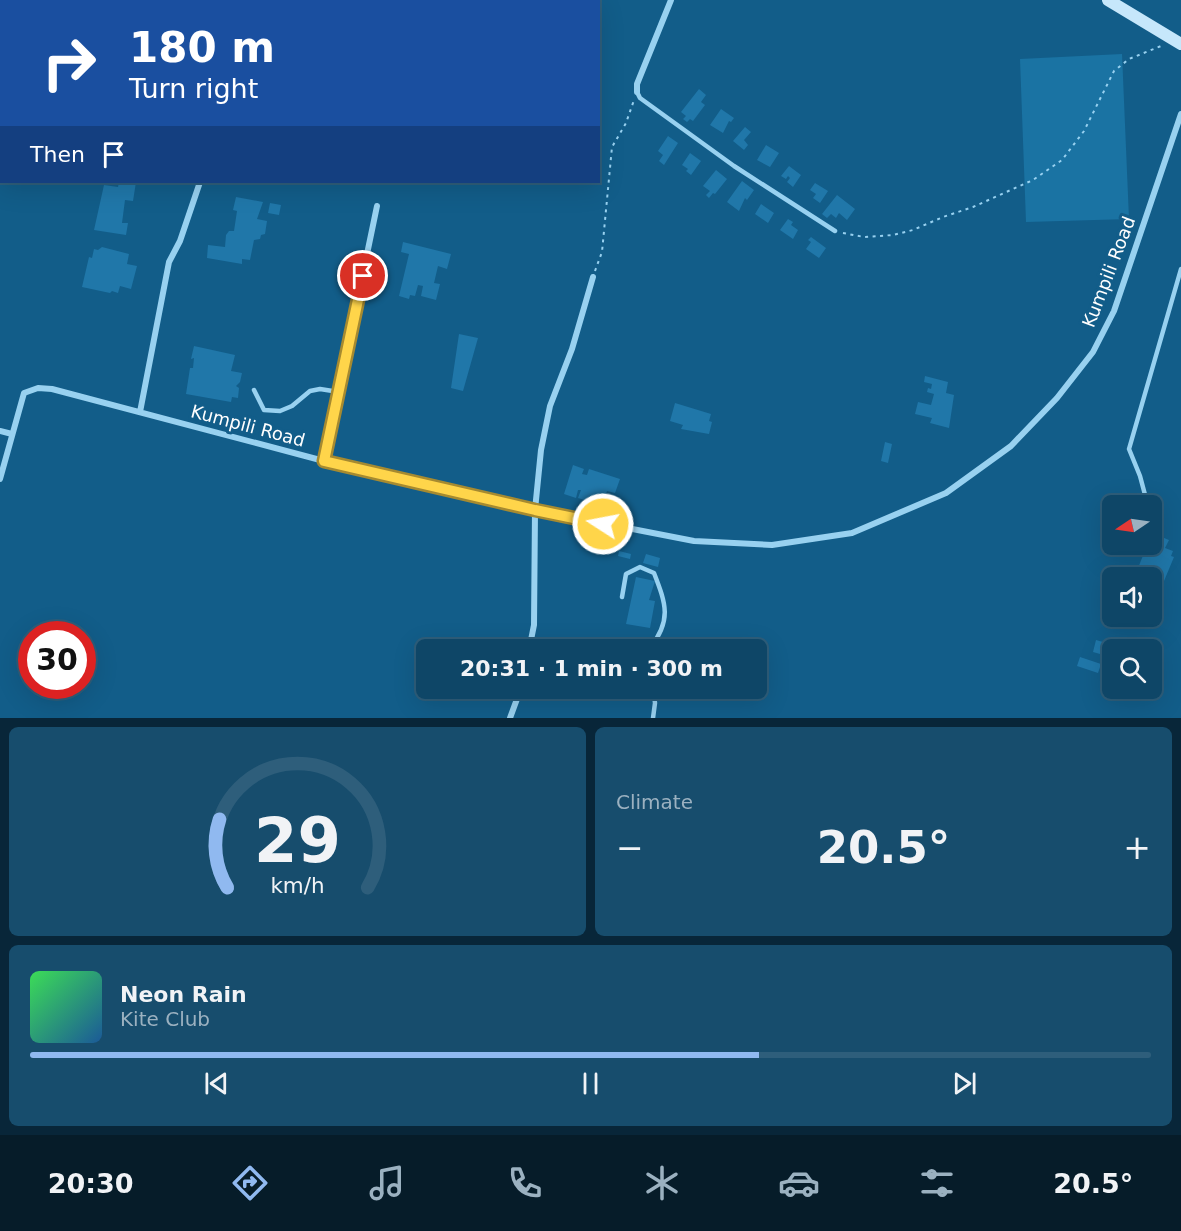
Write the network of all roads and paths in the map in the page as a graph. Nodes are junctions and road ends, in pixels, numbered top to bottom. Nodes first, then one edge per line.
1 (671, 0) edge
2 (1108, 0) edge
3 (1178, 43) edge
4 (636, 92) junction
5 (1181, 114) edge
6 (200, 183) edge
7 (377, 206) dead end
8 (835, 231) joint
9 (1181, 269) edge
10 (592, 277) joint
11 (254, 390) dead end
12 (339, 392) junction
13 (140, 412) junction
14 (0, 430) edge
15 (12, 434) junction
16 (324, 461) junction
17 (0, 479) edge
18 (1146, 495) edge
19 (535, 510) junction
20 (622, 597) dead end
21 (531, 639) edge
22 (658, 639) edge
23 (517, 699) edge
24 (654, 699) edge
25 (510, 718) edge
26 (653, 718) edge

1 - 4 street
2 - 3 street
3 - 8 path
4 - 8 lane
4 - 10 path
5 - 19 street, Kumpili Road
6 - 13 street
7 - 12 street
9 - 18 lane
10 - 19 street
11 - 12 lane
12 - 16 street
13 - 15 street, Kumpili Road
13 - 16 street, Kumpili Road
14 - 15 street
15 - 17 street, Kumpili Road
16 - 19 street, Kumpili Road
19 - 21 street
20 - 22 lane
23 - 25 street
24 - 26 lane

